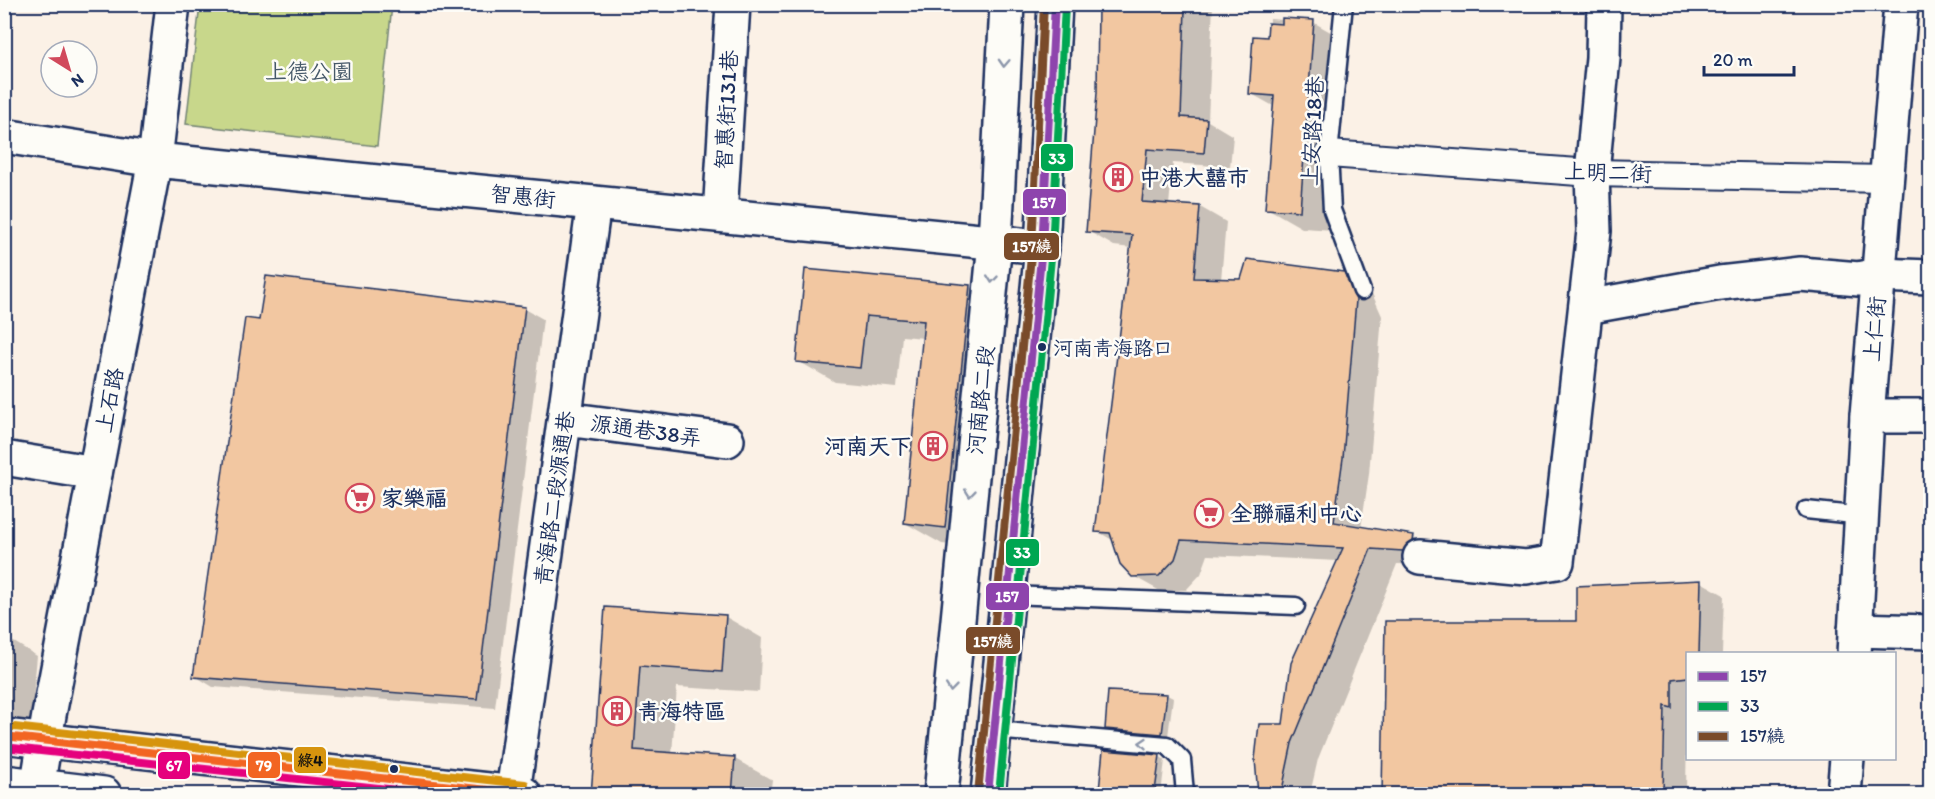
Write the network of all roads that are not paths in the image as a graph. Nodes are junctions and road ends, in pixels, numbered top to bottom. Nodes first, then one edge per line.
1 (173, 4) edge
2 (733, 4) edge
3 (1007, 4) edge
4 (1055, 4) edge
5 (1344, 4) edge
6 (1604, 4) edge
7 (1901, 4) edge
8 (4, 136) edge
9 (1329, 154) junction
10 (155, 160) junction
11 (1592, 173) junction
12 (1887, 178) junction
13 (594, 203) junction
14 (720, 215) junction
15 (995, 242) junction
16 (1042, 247) junction
17 (1879, 275) junction
18 (1930, 277) edge
19 (1362, 291) dead end
20 (1586, 307) junction
21 (1867, 416) junction
22 (1930, 416) edge
23 (565, 419) junction
24 (727, 441) dead end
25 (4, 458) edge
26 (95, 472) junction
27 (1806, 510) dead end
28 (1863, 516) junction
29 (1420, 558) dead end
30 (1008, 595) junction
31 (1296, 606) dead end
32 (1930, 632) edge
33 (1854, 642) edge
34 (994, 730) junction
35 (4, 736) edge
36 (45, 740) junction
37 (1847, 760) edge
38 (4, 782) edge
39 (37, 790) edge
40 (518, 794) edge
41 (104, 795) edge
42 (940, 795) edge
43 (988, 795) edge
44 (1185, 795) edge
45 (1844, 795) edge

1 - 10 street, 上石路
2 - 14 street, 智惠街131巷
3 -> 15 street, 河南路二段
4 - 16 street, 河南路二段
5 - 9 lane, 上安路18巷
6 - 11 street
7 - 12 street, 上仁街
8 - 10 street, 智惠街
9 - 11 street, 上明二街
9 - 19 lane, 上安路18巷
10 - 13 street, 智惠街
10 - 26 street, 上石路
11 - 12 street, 上明二街
11 - 20 street
12 - 17 street, 上仁街
13 - 14 street, 智惠街
13 - 23 street, 青海路二段源通巷
14 - 15 street, 智惠街
15 - 16 street, 智惠街
15 -> 42 street, 河南路二段
16 - 30 street, 河南路二段
17 - 18 street
17 - 20 street
17 - 21 street, 上仁街
20 - 29 street
21 - 22 street
21 - 28 street, 上仁街
23 - 24 street, 源通巷38弄
23 - 40 street, 青海路二段源通巷
25 - 26 street
26 - 36 street, 上石路
27 - 28 lane
28 - 33 street, 上仁街
30 - 31 lane
30 - 34 street, 河南路二段
32 - 33 street
34 - 43 street, 河南路二段
44 -> 34 lane
35 - 36 street
36 - 39 street, 上石路
36 - 40 street
37 - 45 street
38 - 39 street
39 - 41 street

